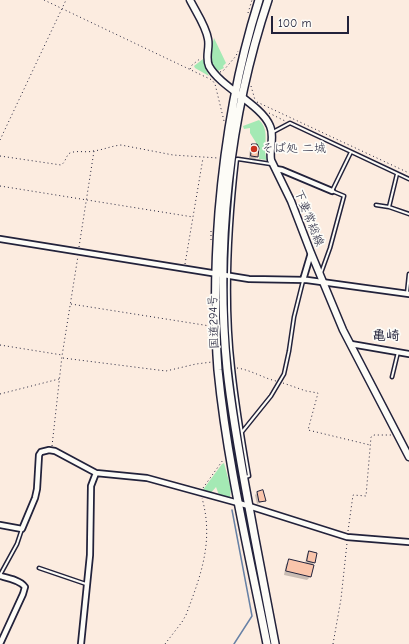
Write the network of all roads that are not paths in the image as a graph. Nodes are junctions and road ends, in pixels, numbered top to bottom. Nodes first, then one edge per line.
1 (190, 0) edge
2 (259, 0) edge
3 (268, 0) edge
4 (234, 92) junction
5 (242, 98) junction
6 (272, 133) junction
7 (351, 152) junction
8 (235, 159) junction
9 (274, 166) junction
10 (397, 174) junction
11 (409, 179) edge
12 (332, 191) junction
13 (376, 205) dead end
14 (389, 207) junction
15 (409, 214) edge
16 (0, 239) edge
17 (311, 253) junction
18 (215, 273) junction
19 (226, 274) junction
20 (409, 274) edge
21 (320, 275) junction
22 (303, 280) junction
23 (323, 282) junction
24 (408, 294) edge
25 (351, 344) junction
26 (398, 352) junction
27 (409, 354) edge
28 (392, 376) dead end
29 (242, 432) junction
30 (409, 457) edge
31 (96, 473) junction
32 (243, 477) junction
33 (239, 504) junction
34 (249, 506) junction
35 (0, 525) edge
36 (22, 529) junction
37 (409, 542) edge
38 (39, 568) dead end
39 (0, 576) edge
40 (88, 584) junction
41 (0, 644) edge
42 (81, 644) edge
43 (267, 644) edge
44 (275, 644) edge

1 - 4 main road
2 - 4 highway, 国道294号
3 - 5 highway, 国道294号
4 - 5 main road
4 - 18 highway, 国道294号
5 - 6 main road
5 - 8 highway, 国道294号
6 - 7 lane
6 - 9 main road, 下妻常総線
7 - 10 lane
7 - 12 lane
8 - 9 lane
8 - 19 highway, 国道294号
9 - 12 street
9 - 17 main road, 下妻常総線
10 - 11 lane
10 - 14 lane
12 - 21 lane
13 - 14 lane
14 - 15 lane
16 - 18 street
17 - 21 main road, 下妻常総線
17 - 22 street
18 - 19 street
18 - 33 highway, 国道294号
19 - 22 street
19 - 29 lane
19 - 32 highway, 国道294号
20 - 24 lane
21 - 23 main road, 下妻常総線
22 - 23 street
22 - 29 lane
23 - 24 street
23 - 25 main road, 下妻常総線
25 - 26 street
25 - 30 main road, 下妻常総線
26 - 27 street
26 - 28 lane
29 - 32 lane
31 - 33 street
31 - 36 street
31 - 40 street
32 - 34 highway, 国道294号
33 - 34 street
33 - 43 highway, 国道294号
34 - 37 street
34 - 44 highway, 国道294号
35 - 36 street
36 - 39 lane
38 - 40 lane
39 - 41 street
40 - 42 street

